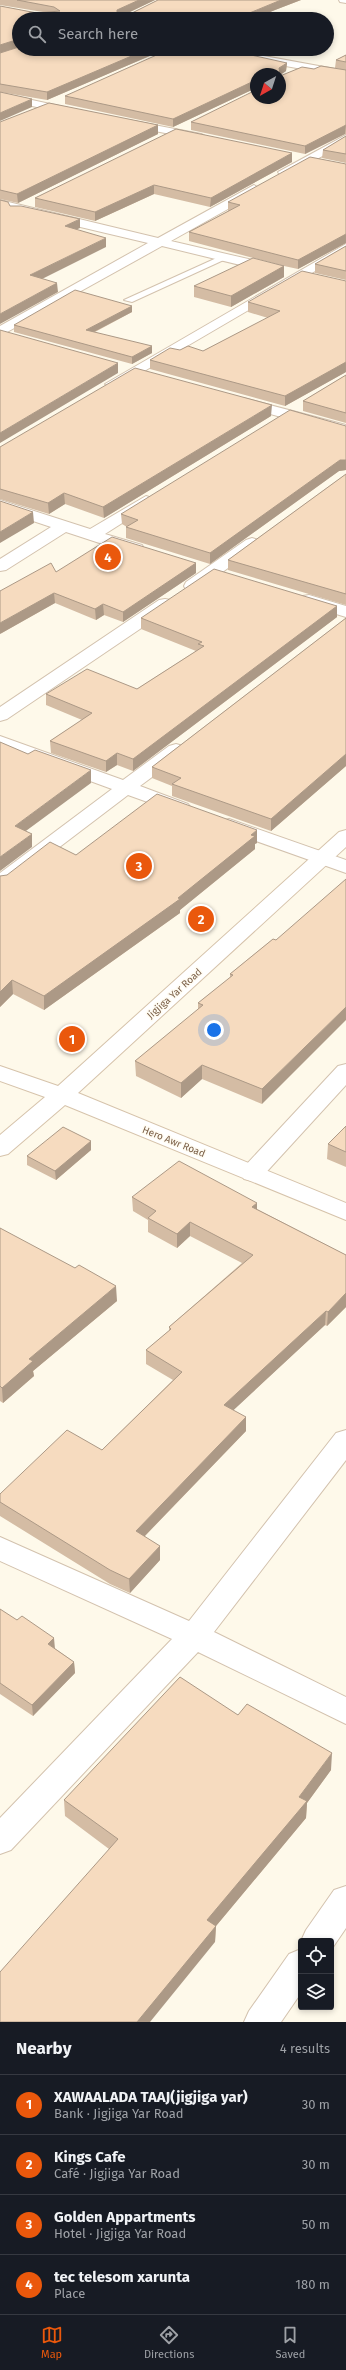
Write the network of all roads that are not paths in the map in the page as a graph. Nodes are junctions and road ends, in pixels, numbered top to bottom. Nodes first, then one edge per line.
1 (247, 56) edge
2 (306, 67) junction
3 (293, 74) edge
4 (346, 74) edge
5 (0, 96) edge
6 (63, 100) dead end
7 (49, 107) junction
8 (86, 114) edge
9 (28, 116) edge
10 (116, 120) edge
11 (196, 122) edge
12 (176, 132) junction
13 (346, 138) edge
14 (214, 140) edge
15 (154, 142) edge
16 (291, 156) edge
17 (306, 159) junction
18 (326, 164) edge
19 (34, 202) dead end
20 (0, 204) edge
21 (20, 209) junction
22 (0, 219) edge
23 (157, 243) junction
24 (346, 248) edge
25 (224, 258) junction
26 (297, 275) junction
27 (318, 280) edge
28 (129, 300) dead end
29 (0, 333) edge
30 (15, 338) edge
31 (118, 367) edge
32 (132, 372) junction
33 (156, 378) edge
34 (99, 392) edge
35 (232, 399) edge
36 (306, 401) edge
37 (286, 414) junction
38 (266, 426) edge
39 (346, 430) edge
40 (158, 493) edge
41 (0, 505) edge
42 (64, 526) junction
43 (91, 535) junction
44 (263, 535) edge
45 (151, 554) edge
46 (189, 565) edge
47 (0, 566) edge
48 (212, 572) junction
49 (233, 578) edge
50 (296, 596) edge
51 (346, 612) edge
52 (0, 715) edge
53 (190, 740) edge
54 (0, 742) edge
55 (127, 788) junction
56 (346, 836) edge
57 (323, 858) junction
58 (346, 867) edge
59 (0, 883) edge
60 (346, 1071) edge
61 (0, 1073) edge
62 (62, 1095) junction
63 (0, 1148) edge
64 (252, 1173) junction
65 (346, 1212) edge
66 (346, 1440) edge
67 (0, 1548) edge
68 (194, 1636) junction
69 (346, 1711) edge
70 (0, 1840) edge
71 (346, 1901) edge
72 (320, 1938) edge
73 (298, 1969) edge
74 (261, 2022) edge

1 - 2 street
2 - 3 street
2 - 4 street
5 - 7 street
6 - 7 street
7 - 8 street
7 - 9 street
10 - 12 street
11 - 12 street
12 - 14 street
12 - 15 street
13 - 17 street
16 - 17 street
17 - 18 street
17 - 23 street
19 - 21 street
20 - 21 street
21 - 22 street
21 - 23 street
23 - 25 street
23 - 29 street
24 - 26 street
25 - 26 street
25 - 28 lane
26 - 27 street
26 - 32 street
29 - 30 street
31 - 32 street
32 - 33 street
32 - 34 street
35 - 37 street
36 - 37 street
37 - 38 street
37 - 39 street
40 - 43 street
41 - 42 street
42 - 43 street
42 - 47 street
43 - 45 street
44 - 48 street
46 - 48 street
48 - 49 street
48 - 52 street
50 - 51 street
53 - 55 street
54 - 55 street
55 - 57 street
55 - 59 street
56 - 57 street, Jigjiga Yar Road
57 - 58 street
57 - 62 street, Jigjiga Yar Road
60 - 64 street
61 - 62 street, Hero Awr Road
62 - 63 street, Jigjiga Yar Road
62 - 64 street, Hero Awr Road
64 - 65 street, Hero Awr Road
66 - 68 street
67 - 68 street
68 - 69 street
68 - 70 street
71 - 72 street
73 - 74 street

